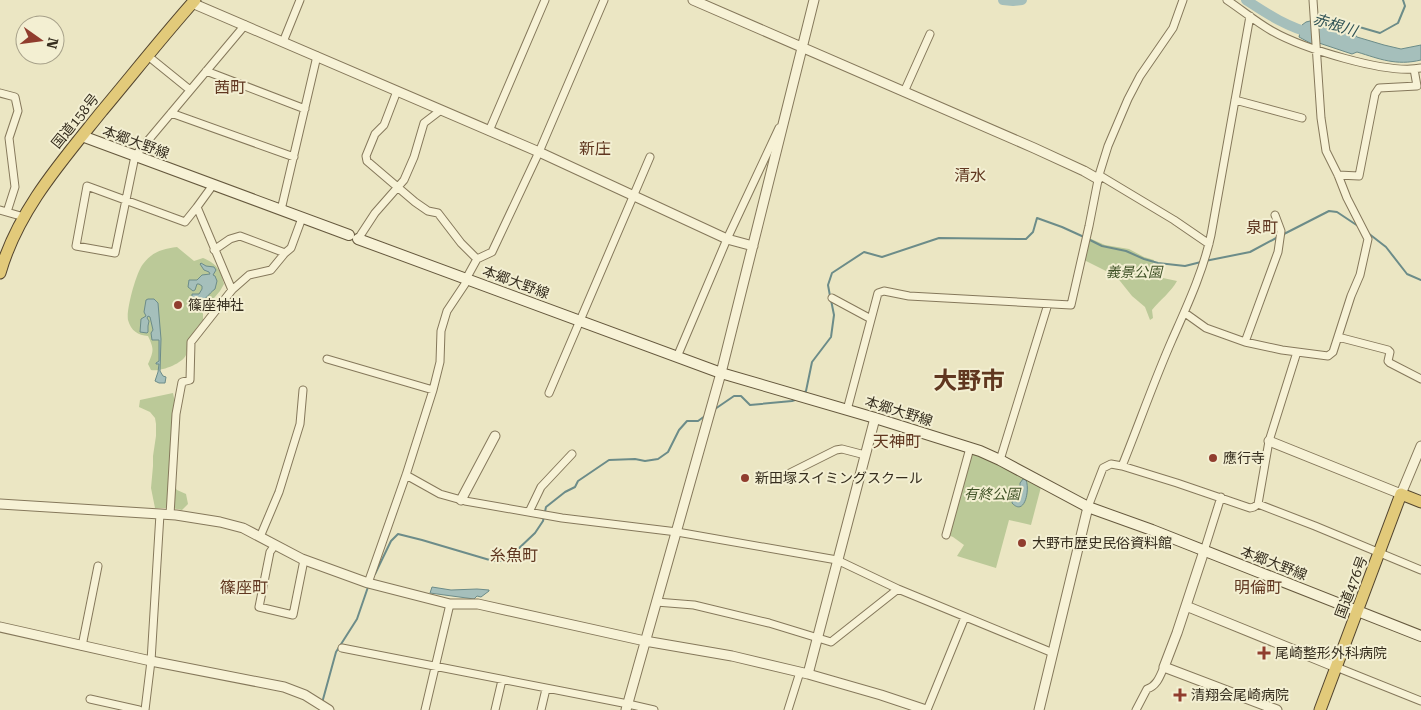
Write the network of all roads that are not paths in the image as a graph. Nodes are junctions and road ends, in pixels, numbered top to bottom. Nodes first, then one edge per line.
1 (300, 0) edge
2 (545, 0) edge
3 (604, 0) edge
4 (693, 0) edge
5 (814, 0) edge
6 (1183, 0) edge
7 (1227, 0) edge
8 (1313, 0) edge
9 (194, 1) edge
10 (1250, 16) junction
11 (244, 25) junction
12 (930, 34) dead end
13 (283, 42) junction
14 (802, 48) junction
15 (1317, 48) junction
16 (148, 56) junction
17 (316, 56) junction
18 (1418, 68) edge
19 (206, 70) junction
20 (190, 90) junction
21 (397, 91) junction
22 (904, 92) junction
23 (0, 93) edge
24 (1236, 100) junction
25 (306, 109) junction
26 (442, 110) junction
27 (171, 113) junction
28 (1302, 118) dead end
29 (783, 121) junction
30 (489, 131) junction
31 (82, 136) junction
32 (539, 152) junction
33 (134, 156) junction
34 (294, 157) junction
35 (650, 157) dead end
36 (1338, 175) junction
37 (1098, 177) junction
38 (213, 185) junction
39 (396, 187) junction
40 (634, 196) junction
41 (126, 200) junction
42 (197, 207) junction
43 (281, 210) junction
44 (3, 211) edge
45 (1275, 215) dead end
46 (24, 217) junction
47 (302, 218) junction
48 (354, 237) junction
49 (727, 239) junction
50 (1209, 244) junction
51 (753, 246) junction
52 (214, 250) junction
53 (285, 253) junction
54 (476, 259) junction
55 (0, 273) edge
56 (466, 278) junction
57 (232, 290) junction
58 (832, 298) dead end
59 (1048, 304) junction
60 (1185, 313) junction
61 (871, 319) junction
62 (580, 321) junction
63 (1338, 336) junction
64 (1245, 342) junction
65 (1297, 352) junction
66 (677, 357) junction
67 (327, 359) dead end
68 (721, 373) junction
69 (1421, 379) edge
70 (303, 390) dead end
71 (433, 390) junction
72 (549, 393) dead end
73 (847, 410) junction
74 (875, 418) junction
75 (495, 436) dead end
76 (1269, 441) junction
77 (1421, 446) edge
78 (970, 448) junction
79 (572, 454) dead end
80 (865, 455) junction
81 (1000, 460) junction
82 (1122, 466) junction
83 (406, 475) junction
84 (786, 475) dead end
85 (1401, 494) junction
86 (1221, 497) junction
87 (461, 500) junction
88 (1421, 502) edge
89 (0, 504) edge
90 (1258, 504) junction
91 (1088, 507) junction
92 (529, 512) junction
93 (160, 514) junction
94 (170, 515) junction
95 (677, 532) junction
96 (946, 535) dead end
97 (260, 537) junction
98 (275, 545) junction
99 (1204, 551) junction
100 (1380, 553) junction
101 (304, 560) junction
102 (837, 560) junction
103 (98, 566) dead end
104 (1421, 570) edge
105 (368, 583) junction
106 (898, 589) junction
107 (656, 602) junction
108 (450, 604) junction
109 (1186, 606) junction
110 (1358, 611) junction
111 (965, 617) junction
112 (0, 627) edge
113 (1421, 636) edge
114 (817, 638) junction
115 (645, 641) junction
116 (82, 646) junction
117 (342, 648) dead end
118 (1053, 653) junction
119 (151, 661) junction
120 (435, 666) junction
121 (1164, 667) junction
122 (1336, 667) junction
123 (804, 673) junction
124 (502, 680) junction
125 (546, 689) junction
126 (90, 699) dead end
127 (1421, 701) edge
128 (627, 707) edge
129 (326, 709) edge
130 (140, 710) edge
131 (145, 710) edge
132 (425, 710) edge
133 (495, 710) edge
134 (541, 710) edge
135 (654, 710) edge
136 (788, 710) edge
137 (927, 710) edge
138 (1039, 710) edge
139 (1136, 710) edge
140 (1277, 710) edge
141 (1320, 710) edge

1 - 13 street
2 - 30 street
3 - 32 street
4 - 14 street
5 - 14 street
6 - 37 street
7 - 10 street
8 - 15 street
9 - 11 street
9 - 16 highway, 国道158号
10 - 15 street
10 - 24 street
11 - 13 street
11 - 19 street
12 - 22 street
13 - 17 street
14 - 22 street
14 - 29 street
15 - 18 street
15 - 36 street
16 - 20 street
16 - 31 highway, 国道158号
17 - 21 street
17 - 25 street
18 - 36 street
19 - 20 street
19 - 25 street
20 - 27 street
21 - 26 street
21 - 39 street
22 - 37 street
23 - 44 street
24 - 28 street
24 - 50 street
25 - 34 street
26 - 30 street
26 - 39 street
27 - 33 street
27 - 34 street
29 - 49 street
29 - 51 street
30 - 32 street
31 - 33 main road, 本郷大野線
31 - 46 highway, 国道158号
32 - 40 street
32 - 54 street
33 - 38 main road, 本郷大野線
33 - 41 street
34 - 43 street
35 - 40 street
36 - 63 street
37 - 50 street
37 - 59 street
38 - 42 street
38 - 43 main road, 本郷大野線
39 - 48 street
39 - 54 street
40 - 49 street
40 - 62 street
41 - 41 street
41 - 42 street
42 - 52 street
43 - 47 main road, 本郷大野線
44 - 46 street
45 - 64 street
46 - 55 highway, 国道158号
47 - 48 main road, 本郷大野線
47 - 53 street
48 - 56 main road, 本郷大野線
49 - 51 street
49 - 66 street
50 - 60 street
51 - 68 street
52 - 53 street
52 - 57 street
53 - 57 street
54 - 56 street
56 - 62 main road, 本郷大野線
56 - 71 street
57 - 94 street
58 - 61 street
59 - 61 street
59 - 81 street
60 - 64 street
60 - 82 street
61 - 73 street
62 - 66 main road, 本郷大野線
62 - 72 street
63 - 65 street
63 - 69 street
64 - 65 street
65 - 76 street
66 - 68 main road, 本郷大野線
67 - 71 street
68 - 73 main road, 本郷大野線
68 - 95 street
70 - 97 street
71 - 83 street
73 - 74 main road, 本郷大野線
74 - 78 main road, 本郷大野線
74 - 80 street
75 - 87 street
76 - 85 street
76 - 90 street
77 - 85 street
78 - 81 main road, 本郷大野線
78 - 96 street
79 - 92 street
80 - 84 street
80 - 102 street
81 - 91 main road, 本郷大野線
82 - 86 street
82 - 91 street
83 - 87 street
83 - 105 street
85 - 88 highway
85 - 100 highway, 国道476号
86 - 90 street
86 - 99 street
87 - 92 street
89 - 93 street
90 - 100 street
91 - 99 main road, 本郷大野線
91 - 118 street
92 - 95 street
93 - 94 street
93 - 119 street
94 - 97 street
95 - 102 street
95 - 107 street
97 - 98 street
98 - 101 street
98 - 101 street
99 - 109 street
99 - 110 main road, 本郷大野線
100 - 104 street
100 - 110 highway, 国道476号
101 - 105 street
102 - 106 street
102 - 114 street
103 - 116 street
105 - 108 street
106 - 111 street
106 - 114 street
107 - 114 street
107 - 115 street
108 - 115 street
108 - 120 street
109 - 121 street
109 - 122 street
110 - 113 main road, 本郷大野線
110 - 122 highway, 国道476号
111 - 118 street
111 - 137 street
112 - 116 street
114 - 123 street
115 - 123 street
115 - 128 street
116 - 119 street
117 - 120 street
118 - 138 street
119 - 129 street
119 - 131 street
120 - 124 street
120 - 132 street
121 - 139 street
121 - 140 street
122 - 127 street
122 - 141 highway, 国道476号
123 - 136 street
123 - 137 street
124 - 125 street
124 - 133 street
125 - 128 street
125 - 134 street
126 - 130 street
128 - 135 street

